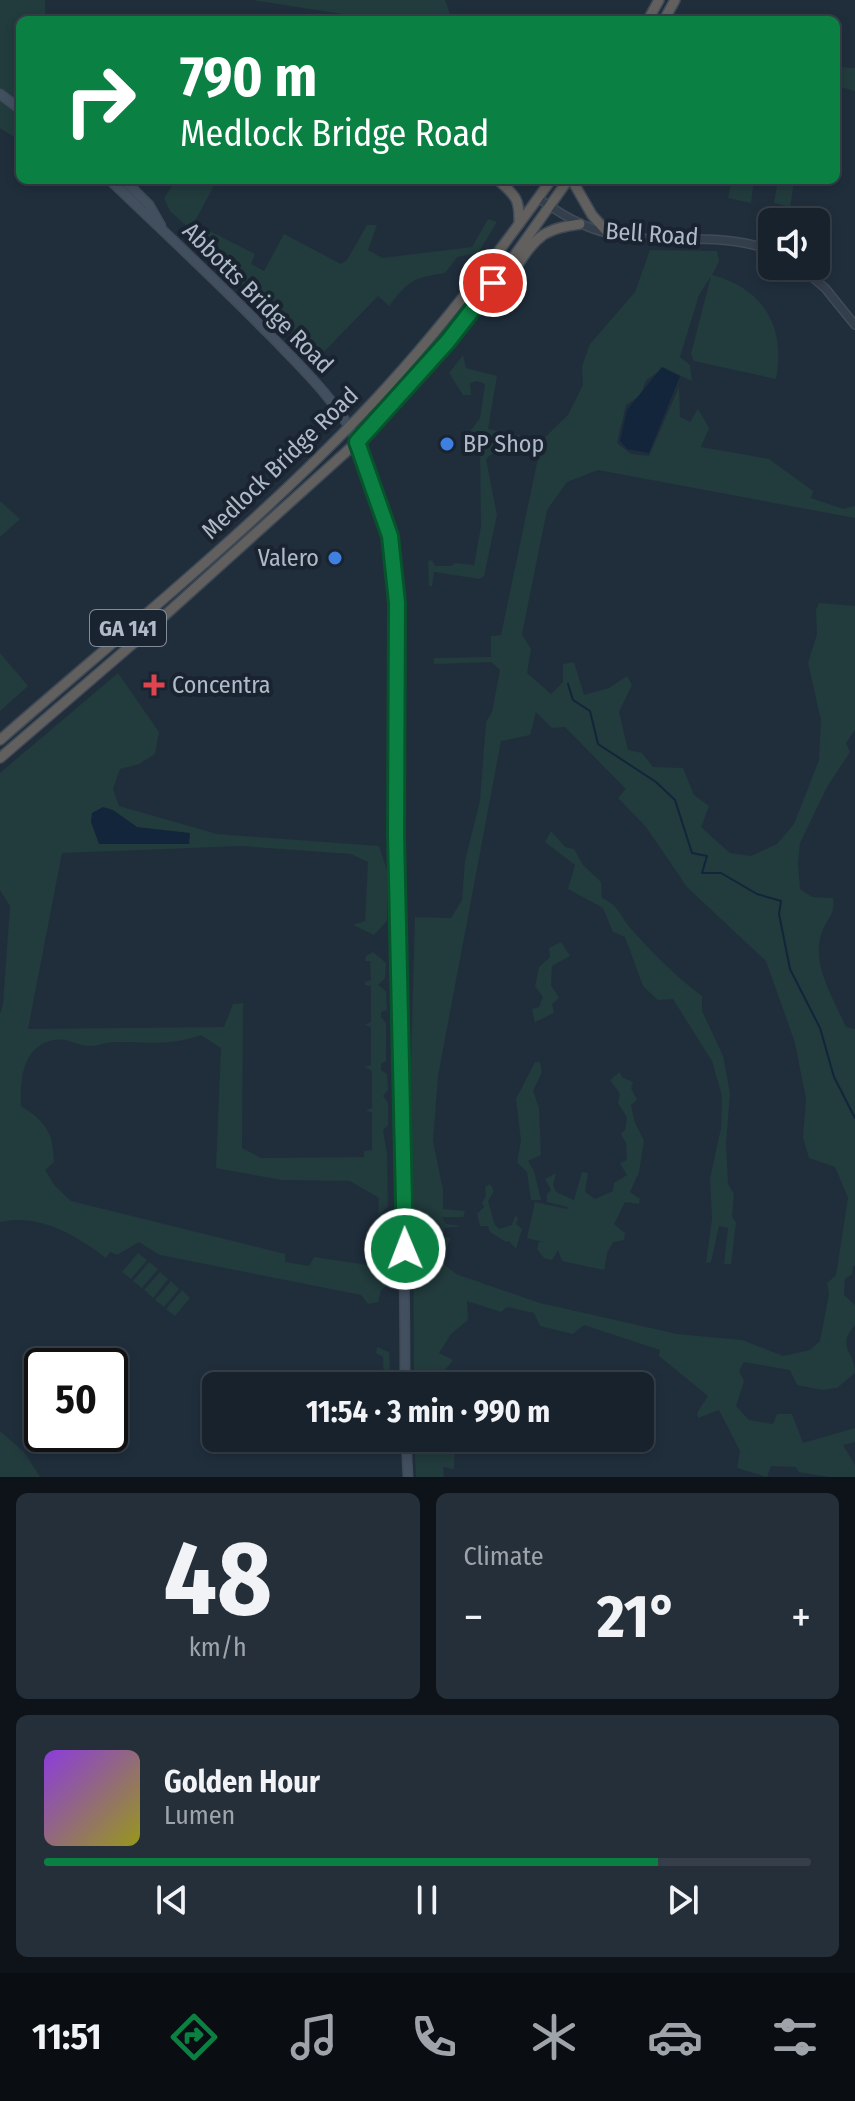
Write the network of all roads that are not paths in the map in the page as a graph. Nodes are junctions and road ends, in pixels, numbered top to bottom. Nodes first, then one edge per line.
1 (114, 184) edge
2 (128, 184) edge
3 (503, 184) edge
4 (548, 184) edge
5 (567, 184) edge
6 (573, 184) edge
7 (538, 198) junction
8 (550, 206) junction
9 (580, 224) junction
10 (519, 225) junction
11 (163, 230) junction
12 (609, 234) junction
13 (758, 247) edge
14 (816, 280) edge
15 (478, 302) junction
16 (855, 325) edge
17 (348, 427) junction
18 (357, 442) junction
19 (0, 740) edge
20 (0, 758) edge
21 (405, 1372) edge
22 (407, 1452) edge
23 (408, 1477) edge

1 - 11 main road, Abbotts Bridge Road
2 - 11 main road, Abbotts Bridge Road
3 - 10 highway
4 - 7 highway, Medlock Bridge Road / GA 141
5 - 8 highway, Medlock Bridge Road / GA 141
6 - 12 highway
7 - 8 street, Bell Road
7 - 10 highway, Medlock Bridge Road / GA 141
8 - 9 street, Bell Road
8 - 15 highway, Medlock Bridge Road / GA 141
9 - 12 street, Bell Road
9 - 15 highway
10 - 17 highway, Medlock Bridge Road / GA 141
11 - 17 main road, Abbotts Bridge Road
12 - 13 street, Bell Road
14 - 16 street
15 - 18 highway, Medlock Bridge Road / GA 141
17 - 18 main road, Abbotts Bridge Road
17 - 19 highway, Medlock Bridge Road / GA 141
18 - 20 highway, Medlock Bridge Road / GA 141
18 - 21 main road, Abbotts Bridge Road
22 - 23 main road

